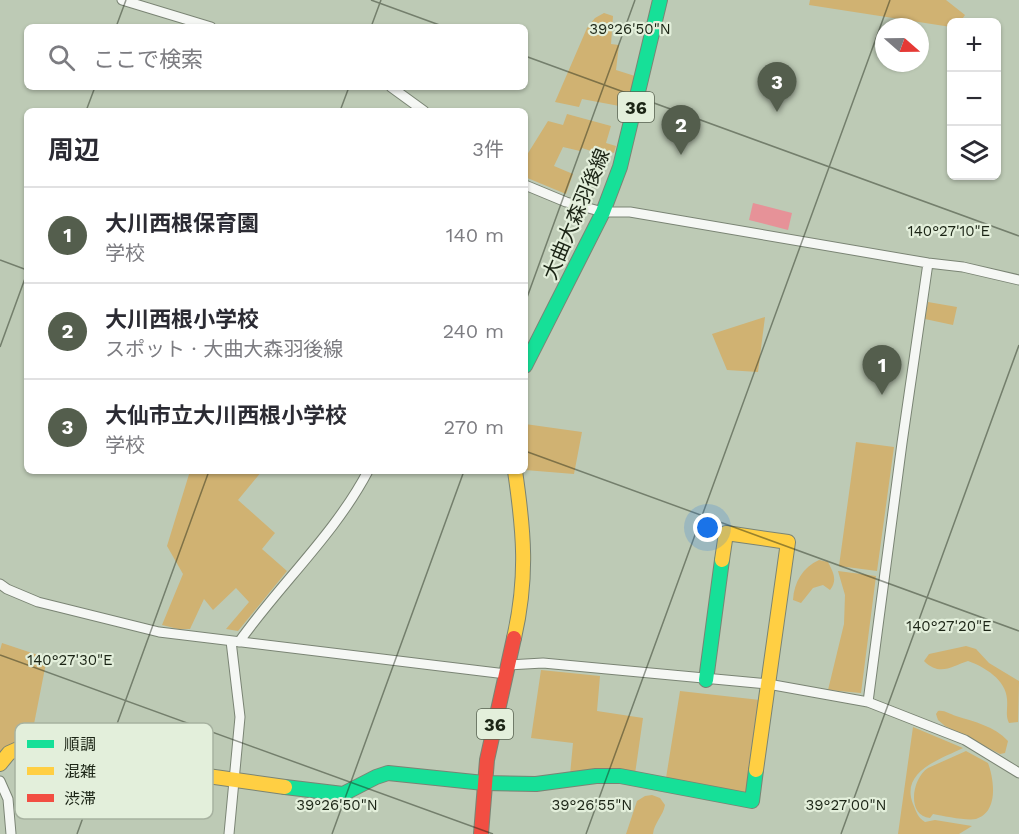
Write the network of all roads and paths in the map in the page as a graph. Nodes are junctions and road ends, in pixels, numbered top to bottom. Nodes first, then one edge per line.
1 (123, 0) edge
2 (660, 0) edge
3 (200, 24) edge
4 (395, 90) edge
5 (420, 108) edge
6 (528, 186) edge
7 (603, 212) junction
8 (928, 263) junction
9 (1019, 280) edge
10 (528, 360) edge
11 (366, 474) edge
12 (515, 474) edge
13 (0, 584) edge
14 (235, 641) junction
15 (507, 670) junction
16 (706, 680) junction
17 (768, 684) junction
18 (868, 702) junction
19 (15, 750) edge
20 (0, 764) edge
21 (1019, 773) edge
22 (213, 777) edge
23 (233, 780) junction
24 (0, 781) edge
25 (483, 783) junction
26 (11, 834) edge
27 (229, 834) edge
28 (480, 834) edge

1 - 3 street
2 - 7 street, 大曲大森羽後線 / 36
4 - 5 street
6 - 7 street
7 - 8 street
7 - 10 street, 大曲大森羽後線 / 36
8 - 9 street
8 - 18 street
11 - 14 street
12 - 15 street, 36
13 - 14 street
14 - 15 street
14 - 23 street
15 - 16 street
15 - 25 street, 36
16 - 17 street
16 - 17 street
17 - 18 street
17 - 25 street
18 - 21 street
19 - 20 street
22 - 23 street
23 - 25 street
23 - 27 street
24 - 26 street
25 - 28 street, 36

